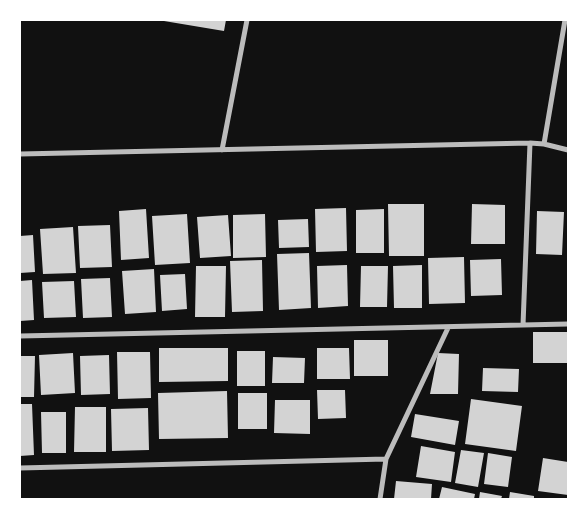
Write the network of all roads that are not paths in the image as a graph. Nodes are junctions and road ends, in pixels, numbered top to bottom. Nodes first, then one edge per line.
1 (247, 20) edge
2 (565, 20) edge
3 (530, 143) junction
4 (544, 144) junction
5 (222, 150) junction
6 (568, 150) edge
7 (20, 154) edge
8 (568, 324) edge
9 (523, 325) junction
10 (448, 328) junction
11 (20, 336) edge
12 (386, 459) junction
13 (20, 468) edge
14 (380, 499) edge

1 - 5 street
2 - 4 street
3 - 4 street
3 - 5 street
3 - 9 street
4 - 6 street
5 - 7 street
8 - 9 street
9 - 10 street
10 - 11 street
10 - 12 street
12 - 13 street
12 - 14 street

